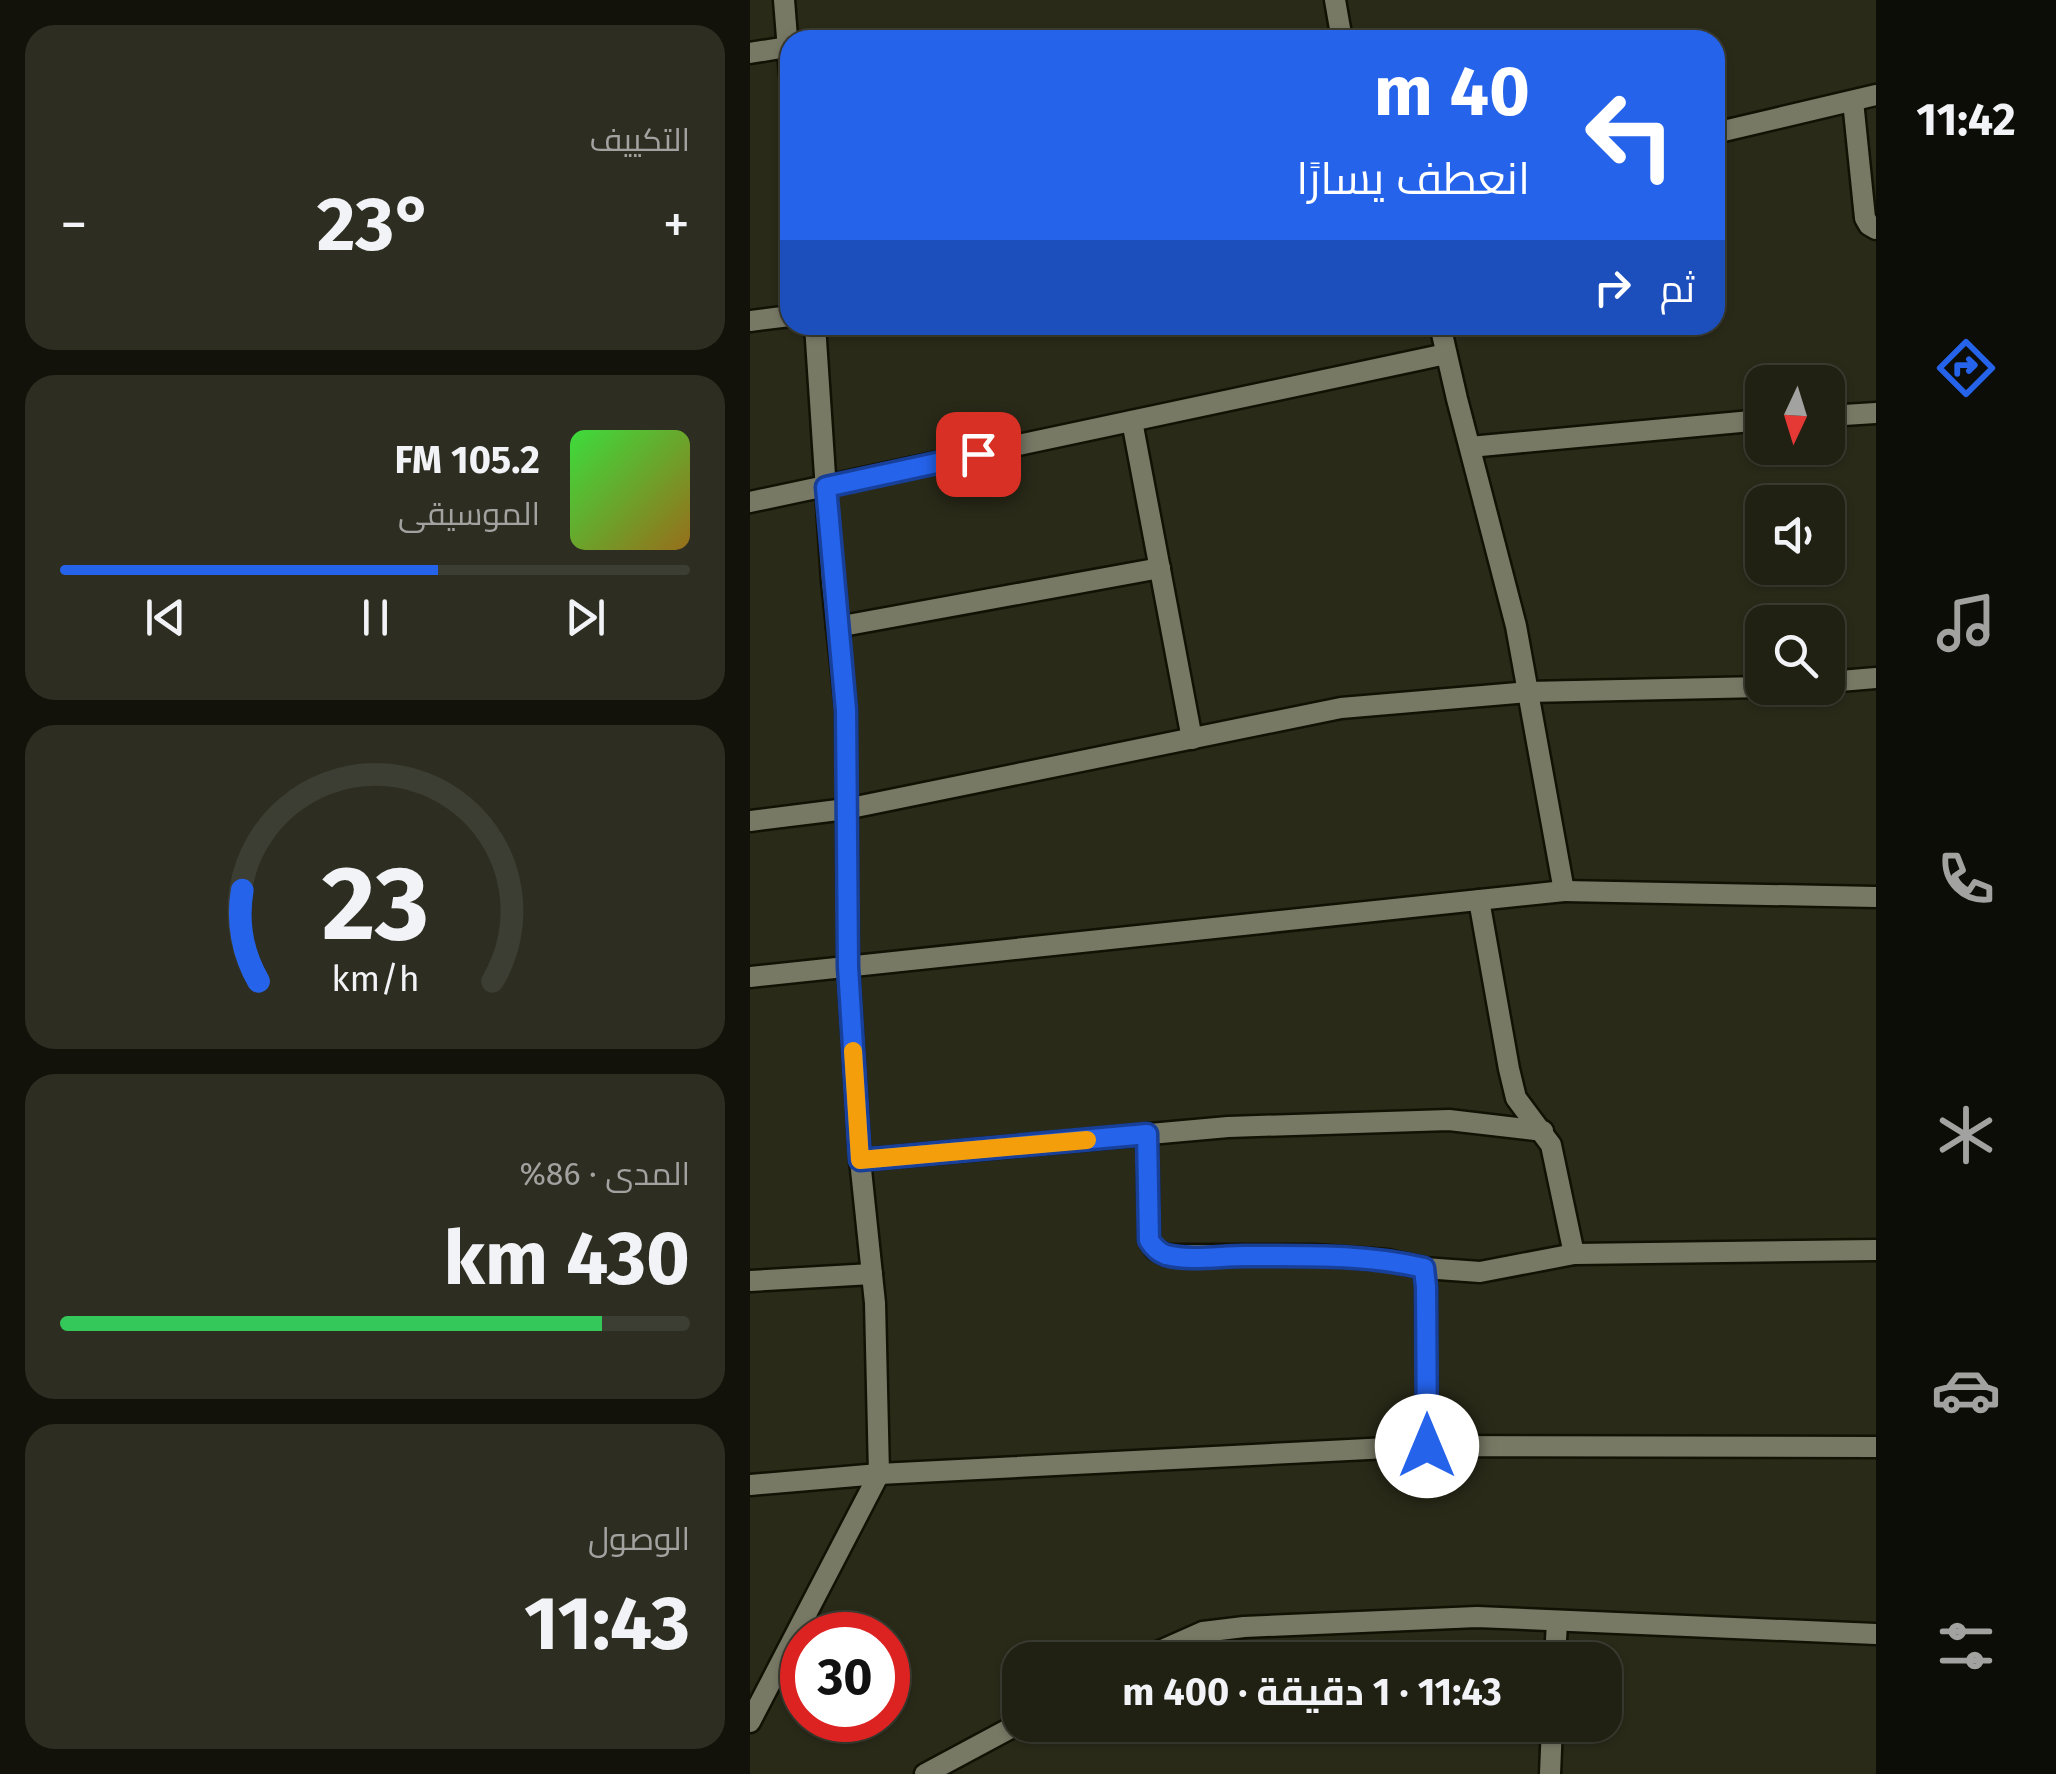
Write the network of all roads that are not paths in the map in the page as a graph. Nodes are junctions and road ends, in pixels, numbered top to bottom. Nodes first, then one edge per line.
1 (784, 0) edge
2 (1335, 0) edge
3 (786, 30) edge
4 (1340, 30) edge
5 (780, 47) edge
6 (750, 53) edge
7 (1876, 95) edge
8 (1853, 101) junction
9 (1725, 131) edge
10 (1876, 230) edge
11 (780, 317) edge
12 (750, 321) edge
13 (816, 335) edge
14 (1442, 335) edge
15 (1446, 354) junction
16 (1876, 413) edge
17 (1845, 415) edge
18 (1132, 421) junction
19 (1745, 422) edge
20 (1470, 447) junction
21 (826, 487) junction
22 (750, 502) edge
23 (1160, 568) junction
24 (837, 627) junction
25 (1876, 678) edge
26 (1845, 681) edge
27 (1745, 687) edge
28 (1528, 692) junction
29 (1192, 739) junction
30 (846, 809) junction
31 (750, 820) edge
32 (1564, 892) junction
33 (1876, 896) edge
34 (1479, 900) junction
35 (848, 967) junction
36 (750, 977) edge
37 (1543, 1131) junction
38 (1147, 1134) junction
39 (860, 1160) junction
40 (1876, 1250) edge
41 (1574, 1254) junction
42 (1424, 1268) junction
43 (872, 1274) junction
44 (750, 1281) edge
45 (1427, 1446) junction
46 (1876, 1447) edge
47 (879, 1474) junction
48 (750, 1485) edge
49 (1557, 1620) junction
50 (1876, 1634) edge
51 (1180, 1642) edge
52 (1556, 1642) edge
53 (750, 1722) edge
54 (1002, 1733) edge
55 (1551, 1742) edge
56 (925, 1774) edge
57 (1550, 1774) edge

1 - 3 street
2 - 4 street
5 - 6 street
7 - 8 street
8 - 9 street
8 - 10 street
11 - 12 street
13 - 21 street
14 - 15 street
15 - 18 street
15 - 20 street
16 - 17 street
18 - 21 street
18 - 23 street
19 - 20 street
20 - 28 street
21 - 22 street
21 - 24 street
23 - 24 street
23 - 29 street
24 - 30 street
25 - 26 street
27 - 28 street
28 - 29 street
28 - 32 street
29 - 30 street
30 - 31 street
30 - 35 street
32 - 33 street
32 - 34 street
34 - 35 street
34 - 37 street
35 - 36 street
35 - 39 street
37 - 38 street
37 - 41 street
38 - 39 street
38 - 42 street
39 - 43 street
40 - 41 street
41 - 42 street
42 - 45 street
43 - 44 street
43 - 47 street
45 - 46 street
45 - 47 street
47 - 48 street
47 - 53 street
49 - 50 street
49 - 51 street
49 - 52 street
54 - 56 street
55 - 57 street

